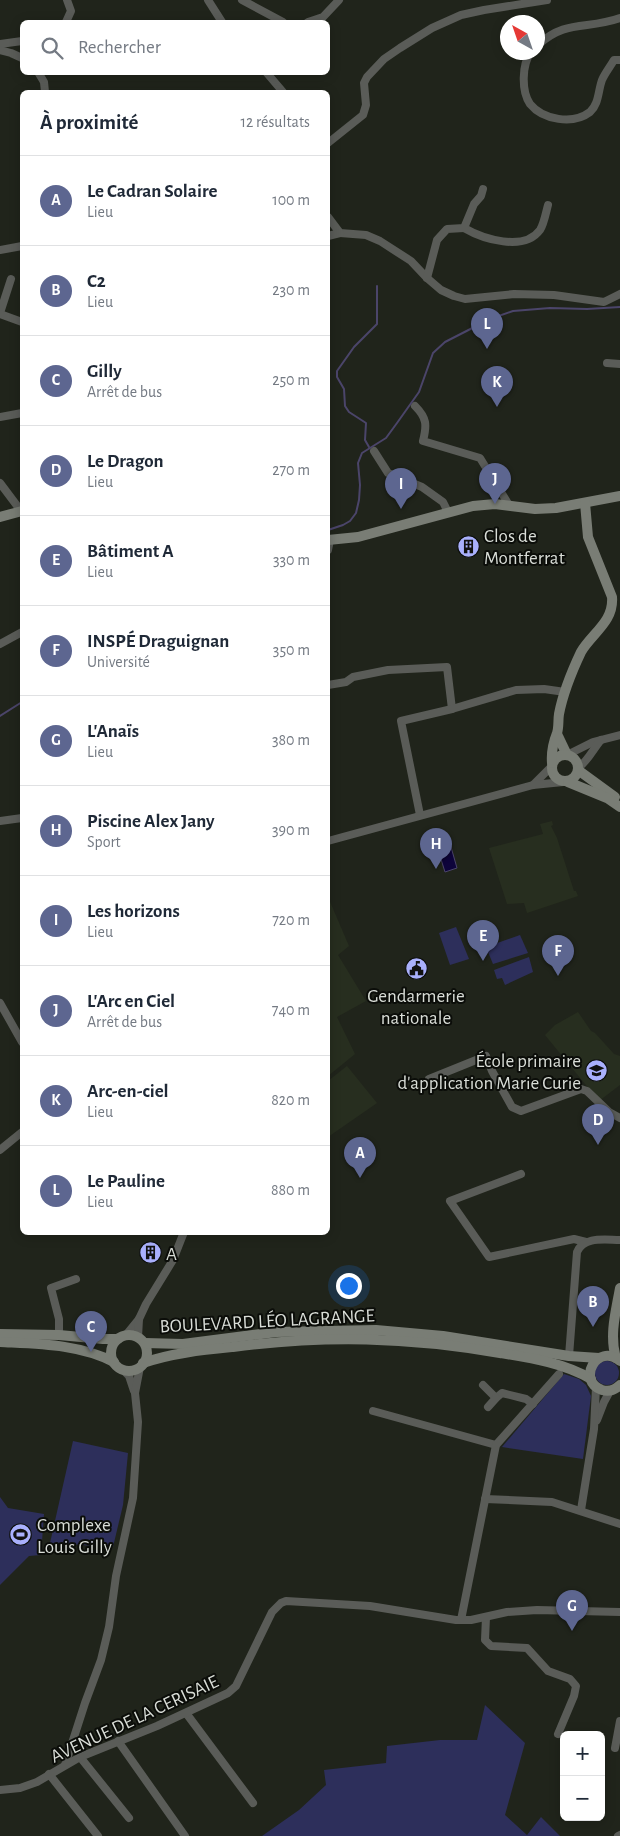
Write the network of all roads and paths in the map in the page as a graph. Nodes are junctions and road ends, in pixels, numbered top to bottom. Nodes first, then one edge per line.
1 (67, 0) edge
2 (208, 0) edge
3 (242, 0) edge
4 (333, 0) edge
5 (339, 0) edge
6 (547, 0) edge
7 (330, 11) junction
8 (620, 18) edge
9 (67, 20) edge
10 (221, 20) edge
11 (279, 20) edge
12 (314, 20) edge
13 (20, 40) edge
14 (545, 40) edge
15 (0, 44) edge
16 (0, 50) edge
17 (20, 57) edge
18 (528, 60) edge
19 (620, 60) edge
20 (40, 75) edge
21 (269, 75) edge
22 (45, 90) edge
23 (281, 90) edge
24 (330, 141) edge
25 (483, 189) dead end
26 (548, 204) dead end
27 (330, 220) edge
28 (464, 228) junction
29 (340, 233) junction
30 (330, 236) edge
31 (20, 246) edge
32 (0, 250) edge
33 (427, 278) junction
34 (11, 279) dead end
35 (620, 294) edge
36 (0, 313) edge
37 (20, 321) edge
38 (607, 363) dead end
39 (620, 364) edge
40 (415, 406) dead end
41 (20, 413) edge
42 (0, 417) edge
43 (374, 451) dead end
44 (0, 483) edge
45 (620, 496) edge
46 (586, 503) junction
47 (509, 505) junction
48 (20, 508) edge
49 (20, 512) edge
50 (448, 512) junction
51 (0, 517) edge
52 (330, 543) edge
53 (20, 633) edge
54 (0, 644) edge
55 (330, 685) edge
56 (565, 692) junction
57 (452, 709) junction
58 (557, 734) junction
59 (620, 735) edge
60 (603, 738) junction
61 (567, 755) junction
62 (552, 765) junction
63 (581, 766) junction
64 (565, 782) junction
65 (533, 785) junction
66 (620, 801) edge
67 (620, 807) edge
68 (420, 815) junction
69 (20, 818) edge
70 (0, 821) edge
71 (330, 840) edge
72 (0, 1003) edge
73 (20, 1038) edge
74 (429, 1079) dead end
75 (620, 1118) edge
76 (20, 1134) edge
77 (0, 1150) edge
78 (521, 1174) dead end
79 (183, 1235) edge
80 (620, 1240) edge
81 (586, 1242) junction
82 (76, 1279) dead end
83 (620, 1288) edge
84 (139, 1319) junction
85 (613, 1332) junction
86 (0, 1334) edge
87 (59, 1335) junction
88 (122, 1337) junction
89 (141, 1340) junction
90 (0, 1342) edge
91 (569, 1356) junction
92 (600, 1358) junction
93 (618, 1360) edge
94 (114, 1362) junction
95 (142, 1365) junction
96 (123, 1370) junction
97 (559, 1374) dead end
98 (593, 1383) junction
99 (483, 1385) dead end
100 (615, 1388) edge
101 (135, 1393) junction
102 (496, 1398) junction
103 (533, 1404) junction
104 (488, 1407) dead end
105 (373, 1412) dead end
106 (594, 1429) junction
107 (496, 1445) junction
108 (485, 1499) junction
109 (581, 1510) junction
110 (620, 1524) edge
111 (620, 1612) edge
112 (486, 1617) junction
113 (461, 1620) junction
114 (186, 1713) junction
115 (620, 1721) edge
116 (558, 1734) dead end
117 (118, 1741) junction
118 (616, 1748) dead end
119 (80, 1757) junction
120 (65, 1765) junction
121 (49, 1774) junction
122 (0, 1790) edge
123 (253, 1803) dead end
124 (129, 1818) dead end
125 (98, 1836) edge
126 (185, 1836) edge

1 - 9 street
2 - 10 street
3 - 11 street
4 - 7 street
5 - 7 street
6 - 24 street
7 - 12 street
8 - 14 street
13 - 15 street
16 - 17 street
18 - 19 street
20 - 22 street
21 - 23 street
25 - 28 street
26 - 28 street
27 - 29 street
28 - 33 street
29 - 30 street
29 - 33 street
31 - 32 street
33 - 35 street
34 - 36 street
36 - 37 street
38 - 39 street
40 - 47 street
41 - 42 street
43 - 50 street
44 - 48 street
45 - 46 main road
46 - 47 main road
46 - 56 main road
47 - 50 main road
49 - 51 main road
50 - 52 main road
53 - 54 street
55 - 57 street
56 - 57 street
56 - 58 main road
57 - 68 street
58 - 61 main road
58 - 62 main road
59 - 60 street
60 - 61 street
60 - 63 street
61 - 62 main road
61 - 63 main road
62 - 64 main road
62 - 65 street
63 - 64 main road
63 - 66 main road
64 - 65 street
64 - 67 main road
65 - 68 street
68 - 71 street
69 - 70 street
72 - 73 street
74 - 75 street
76 - 77 street
78 - 81 street
79 - 84 street
80 - 81 street
81 - 91 street
82 - 87 street
83 - 85 main road
84 - 88 street
84 - 89 street
85 - 92 main road
85 - 93 main road
86 - 87 main road
87 - 88 main road
88 - 89 main road
88 - 94 main road
89 - 91 main road, BOULEVARD LÉO LAGRANGE
89 - 95 main road
90 - 94 main road
91 - 92 main road, BOULEVARD LÉO LAGRANGE
92 - 93 main road, BOULEVARD LÉO LAGRANGE
92 - 98 main road
94 - 96 main road
95 - 96 main road
95 - 98 main road, BOULEVARD LÉO LAGRANGE
95 - 101 street
96 - 101 street
97 - 103 street
98 - 100 main road, BOULEVARD LÉO LAGRANGE
98 - 106 street
99 - 102 street
100 - 106 street
101 - 120 street
102 - 103 street
102 - 104 street
103 - 107 street
105 - 107 street
106 - 109 street
107 - 108 street
108 - 109 street
108 - 113 street
109 - 110 street
111 - 112 street, AVENUE DE LA CERISAIE
112 - 113 street, AVENUE DE LA CERISAIE
112 - 116 street
113 - 114 street, AVENUE DE LA CERISAIE
114 - 117 street, AVENUE DE LA CERISAIE
114 - 123 street
115 - 118 street
117 - 119 street, AVENUE DE LA CERISAIE
117 - 126 street
119 - 120 street, AVENUE DE LA CERISAIE
119 - 124 street
120 - 121 street, AVENUE DE LA CERISAIE
121 - 122 street, AVENUE DE LA CERISAIE
121 - 125 street

